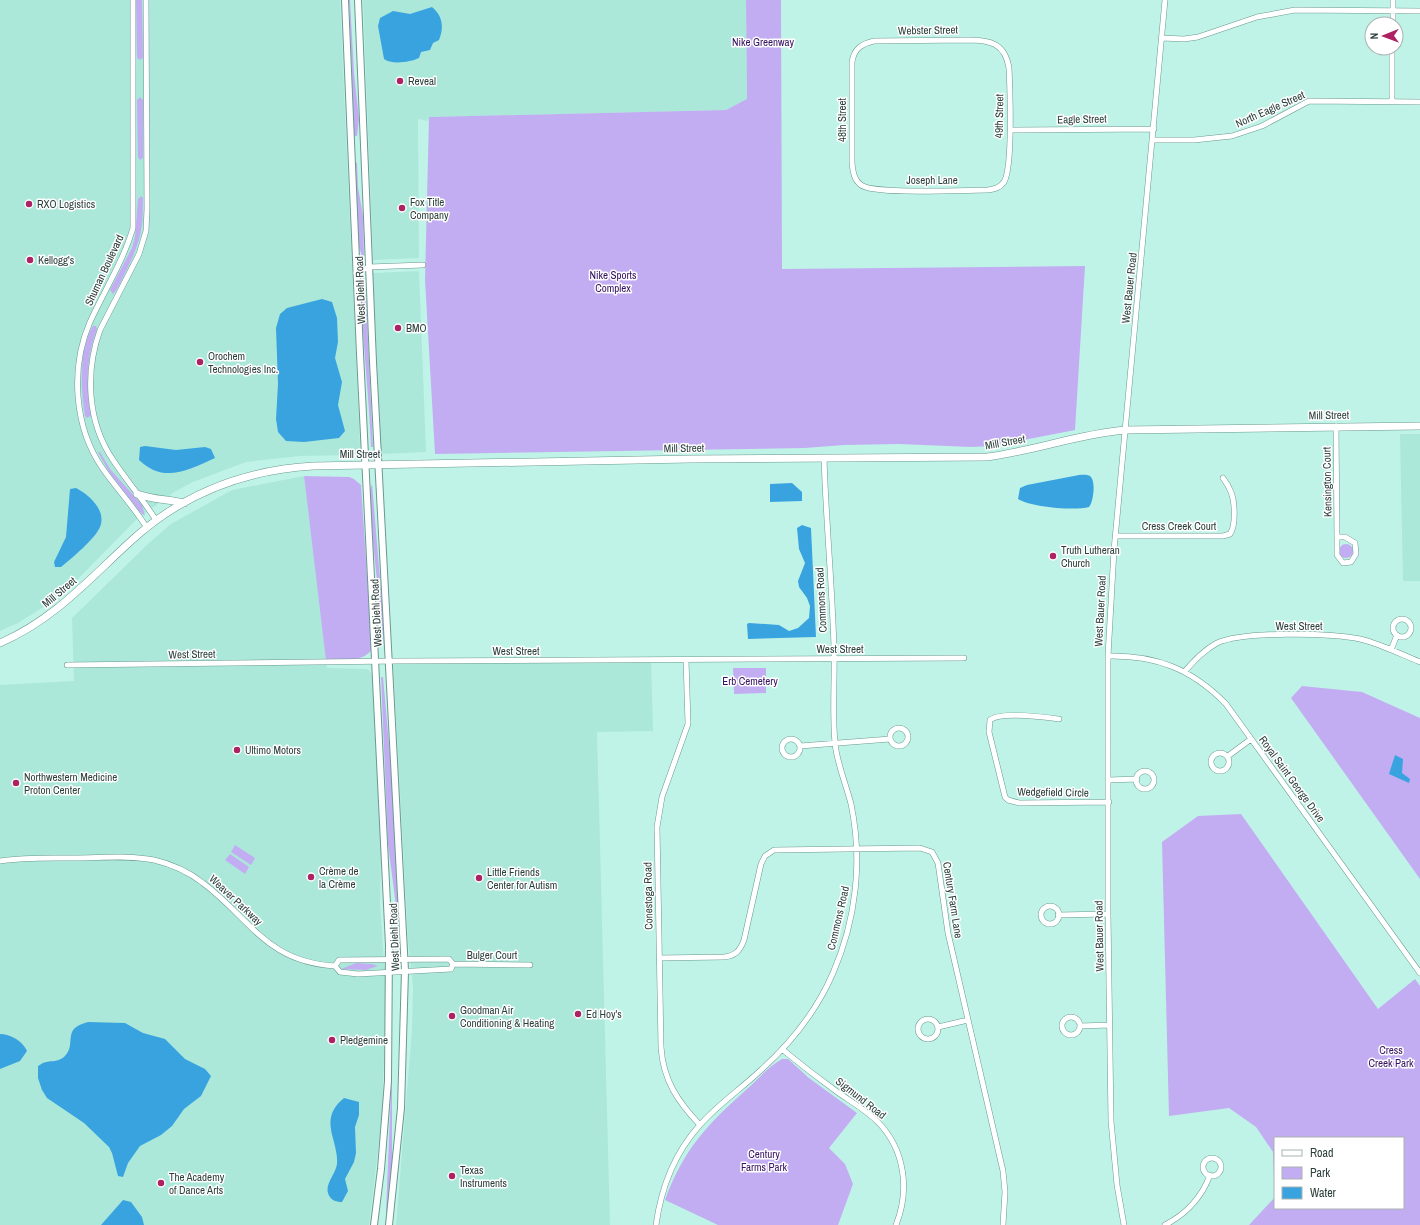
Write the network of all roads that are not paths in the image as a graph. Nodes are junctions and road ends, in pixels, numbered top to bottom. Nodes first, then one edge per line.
1 (133, 0) edge
2 (146, 0) edge
3 (345, 0) edge
4 (358, 0) edge
5 (1165, 0) edge
6 (1393, 0) edge
7 (1393, 10) junction
8 (1420, 10) edge
9 (1393, 16) edge
10 (1162, 38) junction
11 (1000, 48) joint
12 (856, 49) joint
13 (1392, 56) edge
14 (1392, 101) junction
15 (1420, 102) edge
16 (1154, 129) junction
17 (1010, 130) junction
18 (1153, 140) junction
19 (1001, 186) joint
20 (864, 187) joint
21 (423, 265) dead end
22 (369, 267) junction
23 (356, 273) junction
24 (1336, 426) junction
25 (1420, 426) edge
26 (1125, 430) junction
27 (824, 458) junction
28 (366, 465) junction
29 (378, 465) junction
30 (1224, 478) dead end
31 (137, 494) junction
32 (184, 503) junction
33 (156, 520) junction
34 (147, 528) junction
35 (1116, 536) junction
36 (1337, 537) junction
37 (1397, 635) dead end
38 (0, 643) edge
39 (1391, 650) junction
40 (1108, 656) junction
41 (834, 658) junction
42 (964, 658) dead end
43 (686, 660) junction
44 (376, 662) junction
45 (389, 662) junction
46 (1420, 662) edge
47 (67, 666) dead end
48 (1185, 671) junction
49 (1059, 720) dead end
50 (890, 739) dead end
51 (1251, 739) junction
52 (835, 744) junction
53 (800, 746) dead end
54 (1228, 756) dead end
55 (1137, 779) dead end
56 (1109, 780) junction
57 (1109, 802) junction
58 (857, 849) junction
59 (0, 861) edge
60 (1108, 914) junction
61 (1058, 915) dead end
62 (659, 958) junction
63 (389, 959) junction
64 (405, 960) junction
65 (454, 964) junction
66 (530, 965) dead end
67 (335, 966) junction
68 (405, 971) junction
69 (390, 972) junction
70 (1420, 973) edge
71 (968, 1020) junction
72 (1080, 1026) dead end
73 (1110, 1026) junction
74 (938, 1027) dead end
75 (782, 1050) junction
76 (700, 1125) junction
77 (1210, 1175) dead end
78 (374, 1225) edge
79 (389, 1225) edge
80 (656, 1225) edge
81 (896, 1225) edge
82 (1003, 1225) edge
83 (1124, 1225) edge
84 (1165, 1225) edge

1 - 34 street, Shuman Boulevard
2 - 31 street, Shuman Boulevard
3 - 23 street, West Diehl Road
4 - 22 street, West Diehl Road
5 - 10 street, West Bauer Road
6 - 7 street
7 - 8 street
7 - 9 street
7 - 10 street
10 - 16 street, West Bauer Road
11 - 12 street, Webster Street
11 - 17 street, 49th Street
12 - 20 street, 48th Street
13 - 14 street
14 - 15 street, North Eagle Street
14 - 18 street, North Eagle Street
16 - 17 street, Eagle Street
16 - 18 street, West Bauer Road
17 - 19 street, 49th Street
18 - 26 street, West Bauer Road
19 - 20 street, Joseph Lane
21 - 22 street
22 - 23 street
22 - 29 street, West Diehl Road
23 - 28 street, West Diehl Road
24 - 25 main road, Mill Street
24 - 26 main road, Mill Street
24 - 36 street, Kensington Court
26 - 27 main road, Mill Street
26 - 35 street, West Bauer Road
27 - 29 main road, Mill Street
27 - 41 street, Commons Road
28 - 29 main road, Mill Street
28 - 32 main road, Mill Street
28 - 44 street, West Diehl Road
29 - 45 street, West Diehl Road
30 - 35 street, Cress Creek Court
31 - 32 main road
31 - 33 street, Shuman Boulevard
32 - 33 main road, Mill Street
33 - 34 main road, Mill Street
34 - 38 main road, Mill Street
35 - 40 street, West Bauer Road
36 - 36 street, Kensington Court
37 - 39 street
39 - 46 street, West Street
39 - 48 street, West Street
40 - 48 street, Royal Saint George Drive
40 - 56 street, West Bauer Road
41 - 42 street, West Street
41 - 43 street, West Street
41 - 52 street, Commons Road
43 - 45 street, West Street
43 - 62 street, Conestoga Road
44 - 45 street, West Street
44 - 47 street, West Street
44 - 63 street, West Diehl Road
45 - 64 street, West Diehl Road
48 - 51 street, Royal Saint George Drive
49 - 57 street, Wedgefield Circle
50 - 52 street
51 - 54 street
51 - 70 street, Royal Saint George Drive
52 - 53 street
52 - 58 street, Commons Road
55 - 56 street
56 - 57 street, West Bauer Road
57 - 60 street, West Bauer Road
58 - 62 street, Century Farm Lane
58 - 71 street, Century Farm Lane
58 - 75 street, Commons Road
59 - 67 street, Weaver Parkway
60 - 61 street
60 - 73 street, West Bauer Road
62 - 76 street, Conestoga Road
63 - 64 street, Bulger Court
63 - 67 street
63 - 69 street, West Diehl Road
64 - 65 street, Bulger Court
64 - 68 street, West Diehl Road
65 - 66 street, Bulger Court
65 - 68 street, Bulger Court
67 - 69 street, Weaver Parkway
68 - 69 street, Bulger Court
68 - 79 street, West Diehl Road
69 - 78 street, West Diehl Road
71 - 74 street
71 - 82 street, Century Farm Lane
72 - 73 street
73 - 83 street, West Bauer Road
75 - 76 street, Commons Road
75 - 81 street, Sigmund Road
76 - 80 street, Commons Road
77 - 84 street

